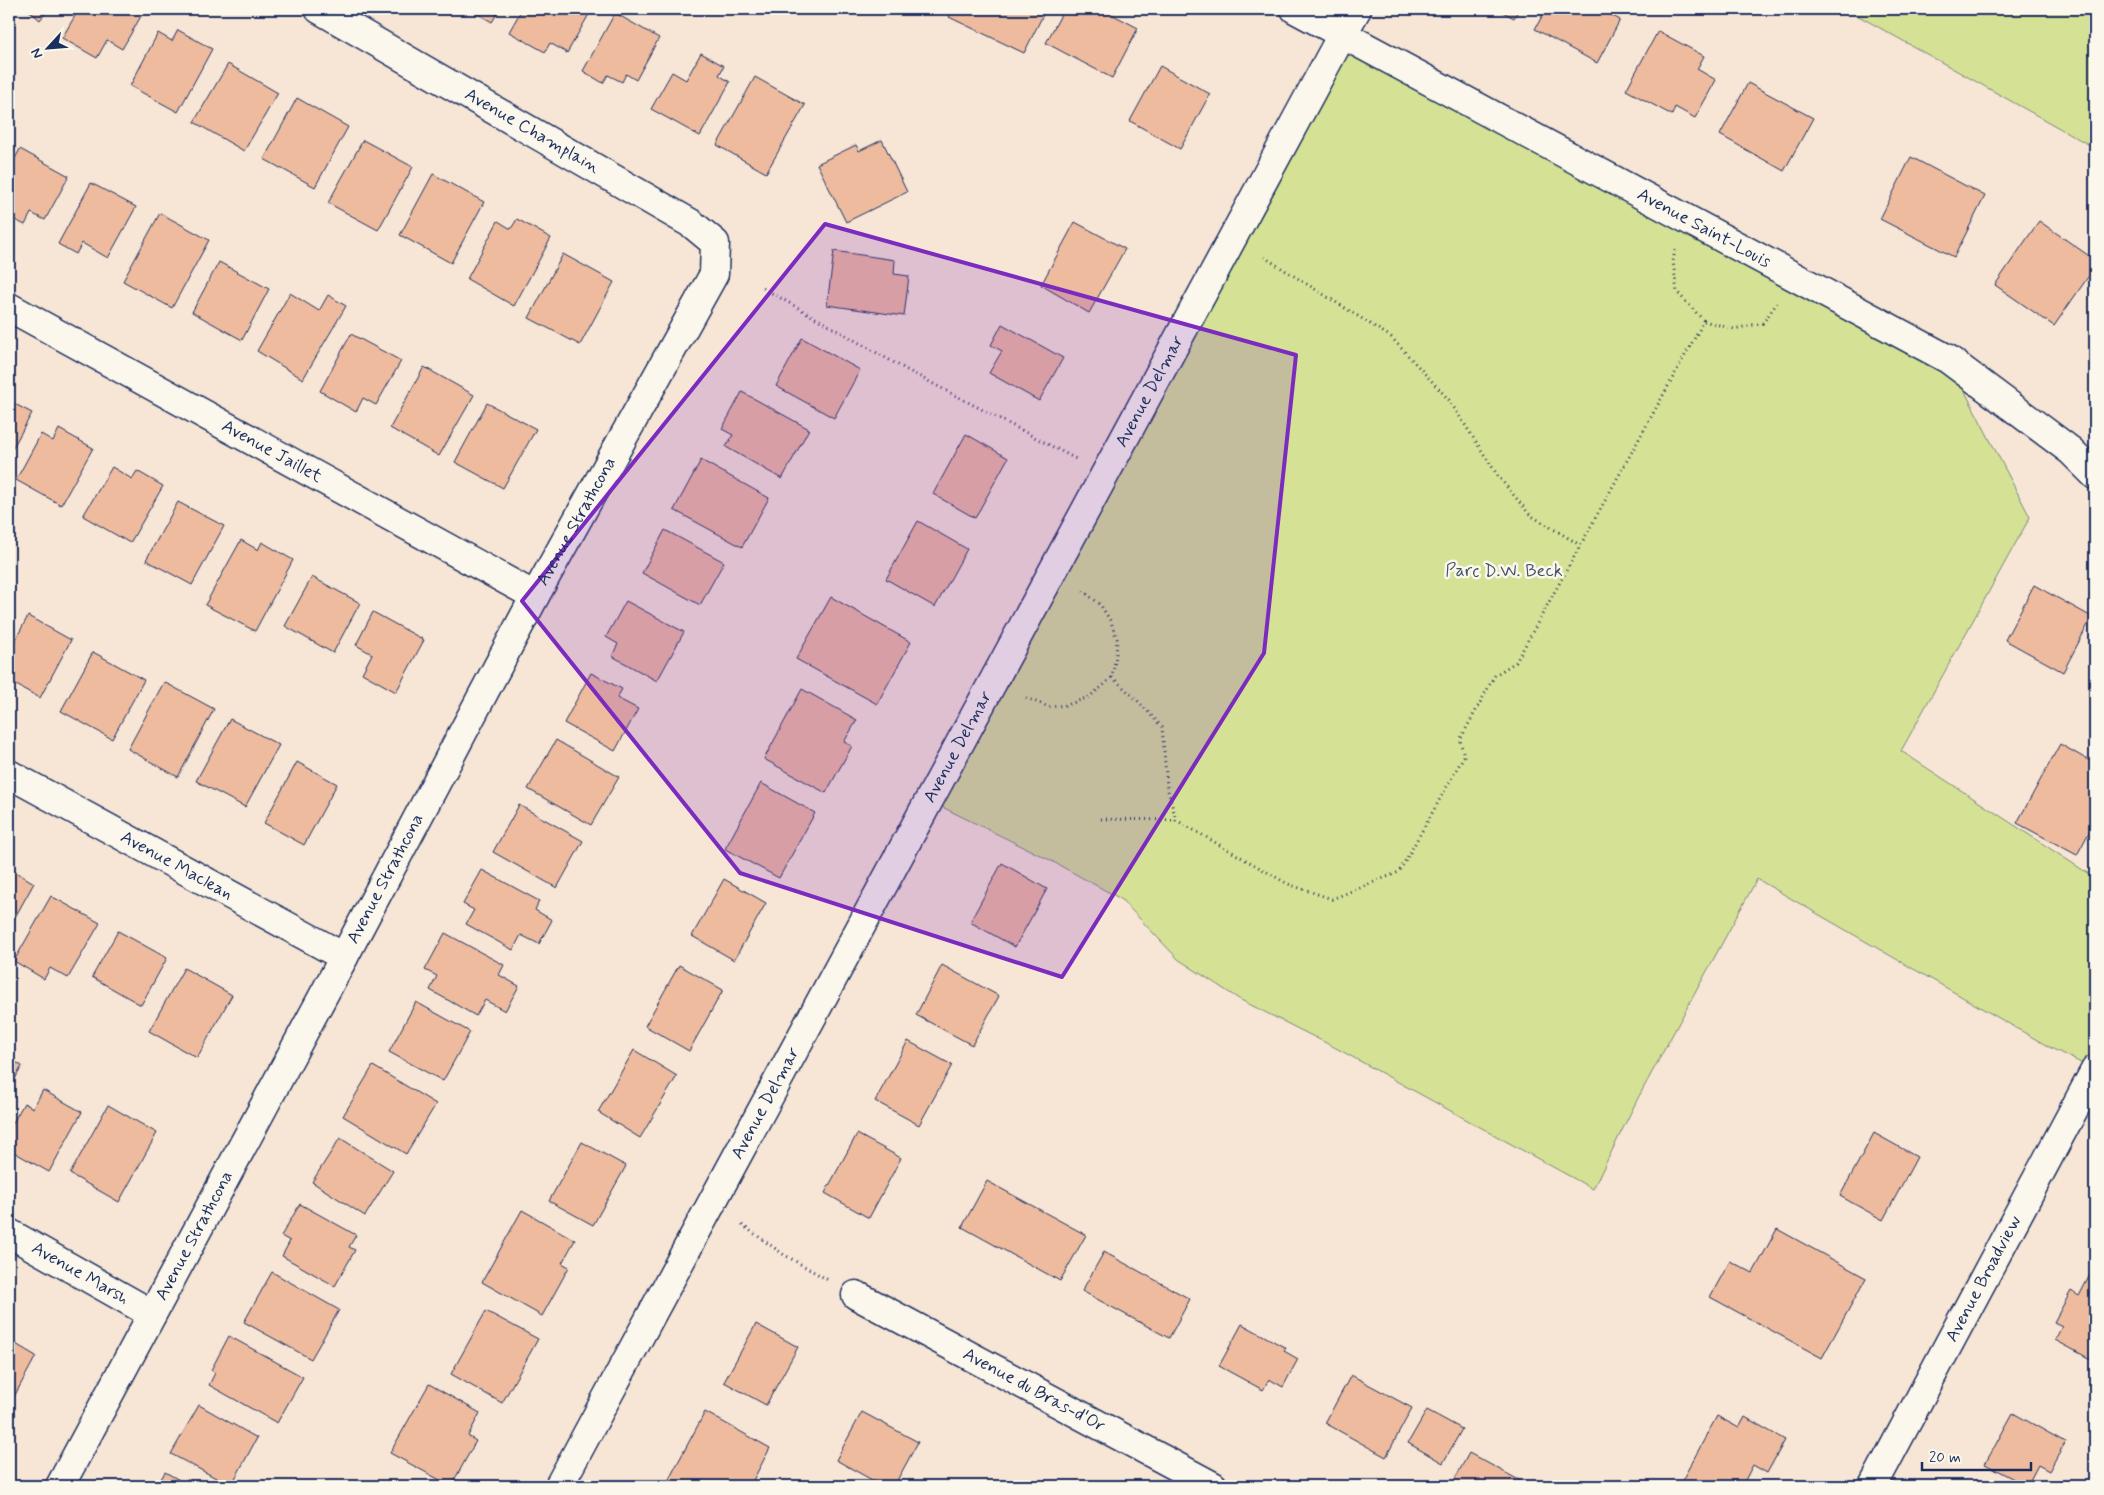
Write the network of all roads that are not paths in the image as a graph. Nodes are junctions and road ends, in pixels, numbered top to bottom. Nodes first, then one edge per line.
1 (1295, 9) edge
2 (1357, 9) edge
3 (326, 10) edge
4 (1342, 35) junction
5 (714, 274) joint
6 (9, 307) edge
7 (2095, 475) edge
8 (535, 596) junction
9 (9, 774) edge
10 (344, 956) junction
11 (2095, 1070) edge
12 (9, 1233) edge
13 (856, 1296) road end
14 (152, 1314) junction
15 (60, 1486) edge
16 (559, 1486) edge
17 (1213, 1486) edge
18 (1873, 1486) edge

1 - 4 street, Avenue Saint-Louis
2 - 4 street, Avenue Delmar
3 - 5 street, Avenue Champlain
4 - 7 street, Avenue Saint-Louis
4 - 16 street, Avenue Delmar
5 - 8 street, Avenue Strathcona
6 - 8 street, Avenue Jaillet
8 - 10 street, Avenue Strathcona
9 - 10 street, Avenue Maclean
10 - 14 street, Avenue Strathcona
11 - 18 street, Avenue Broadview
12 - 14 street, Avenue Marsh
13 - 17 street, Avenue du Bras-d'Or
14 - 15 street, Avenue Strathcona

